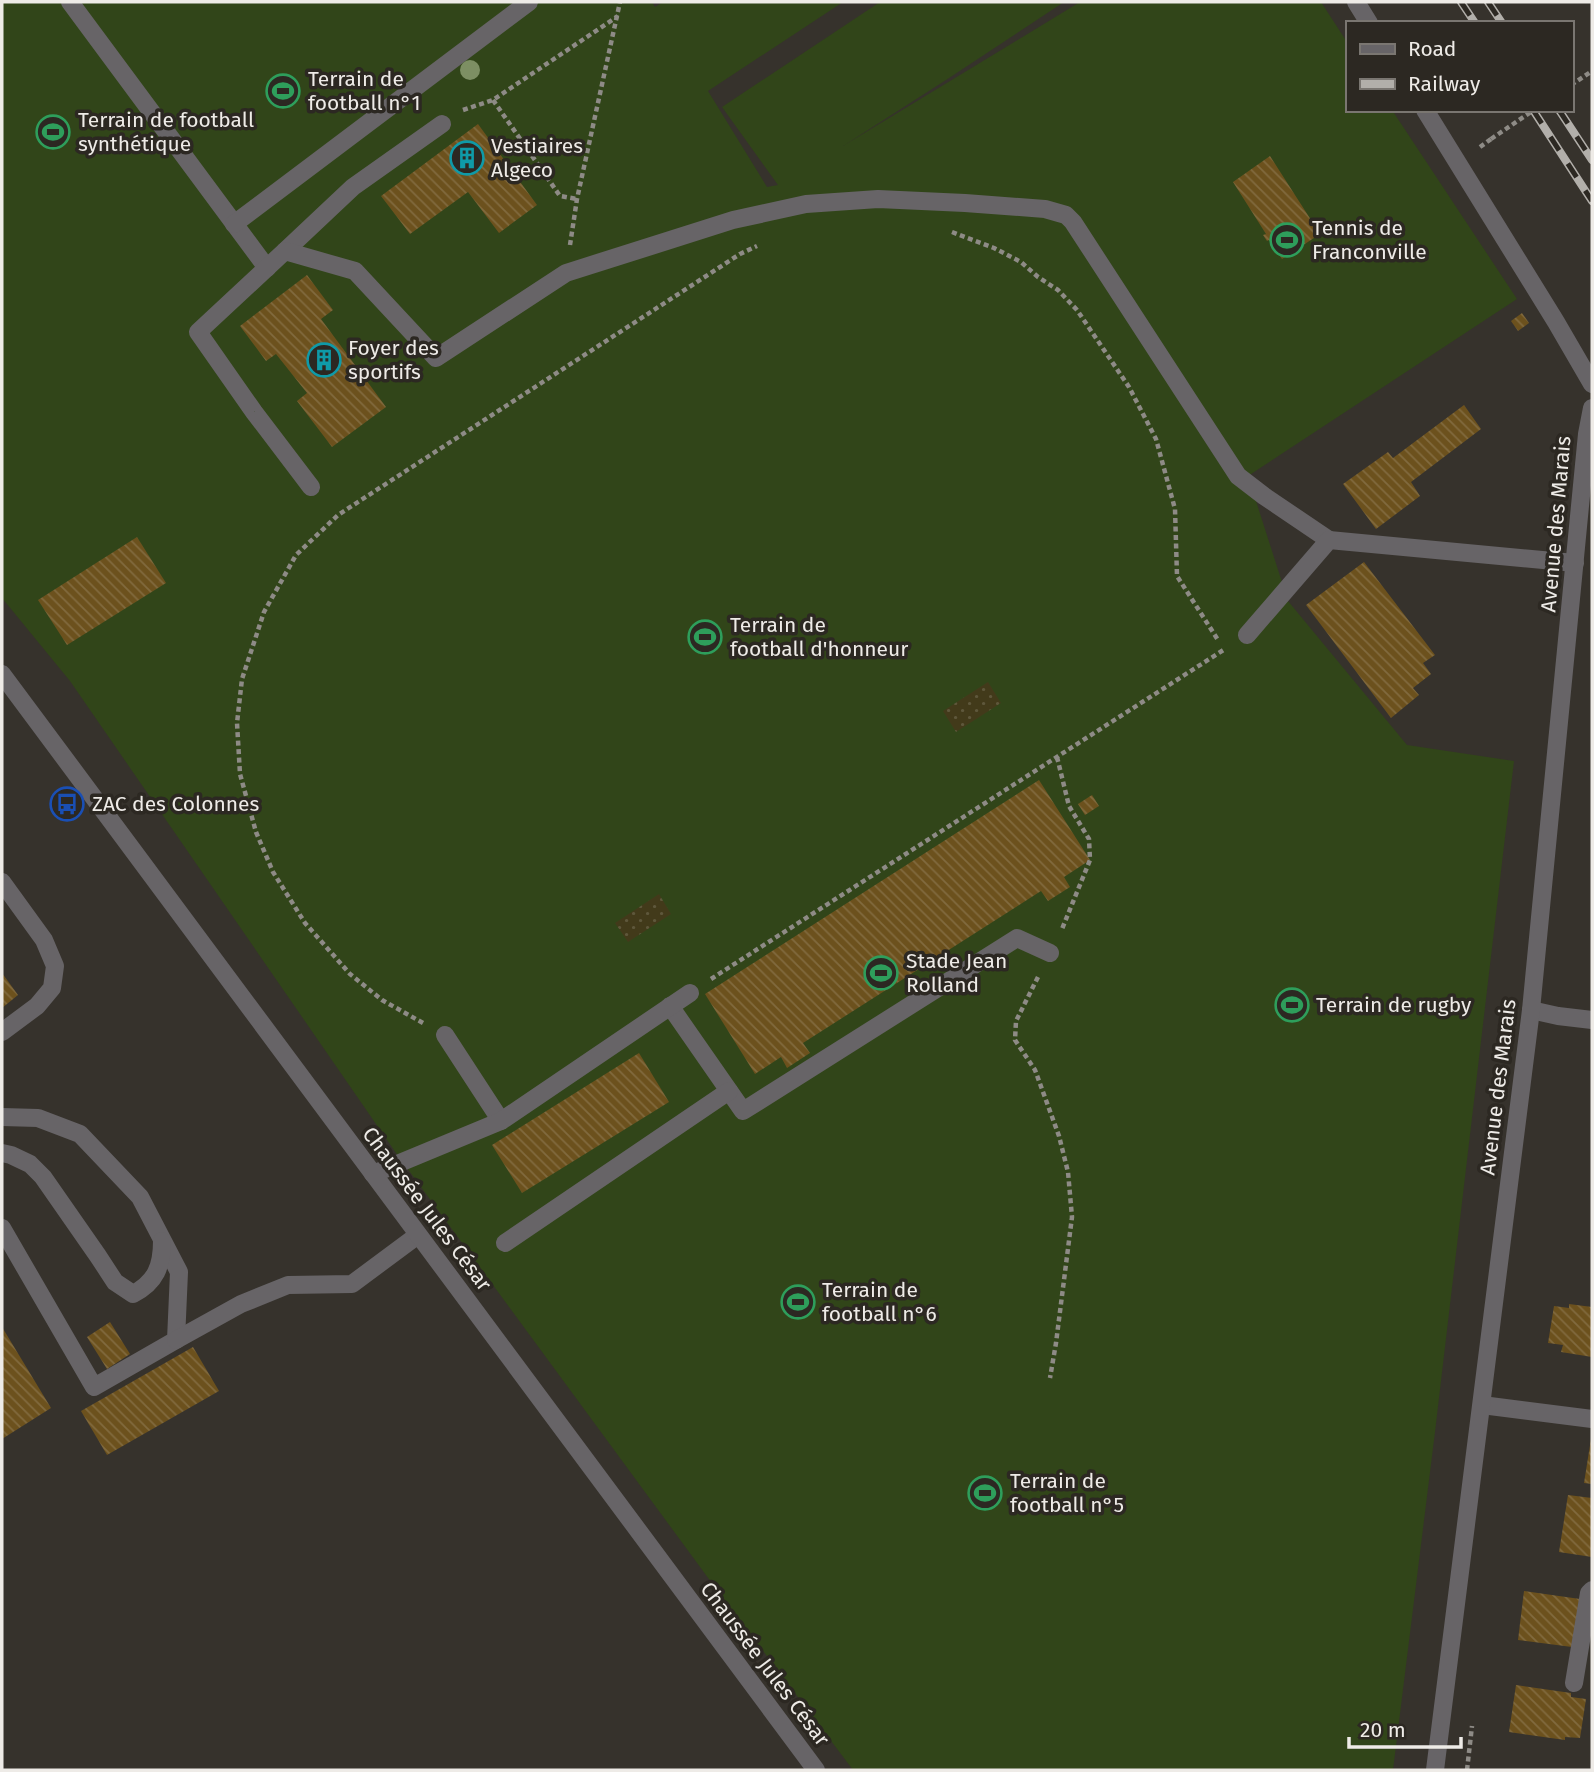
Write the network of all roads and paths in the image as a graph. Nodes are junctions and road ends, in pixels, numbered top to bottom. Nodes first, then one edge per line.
1 (70, 2) edge
2 (529, 2) edge
3 (620, 2) edge
4 (1356, 2) edge
5 (618, 16) junction
6 (1368, 21) edge
7 (1592, 71) edge
8 (1573, 84) edge
9 (493, 100) junction
10 (1426, 112) edge
11 (1531, 112) edge
12 (442, 124) joint
13 (1491, 139) dead end
14 (577, 199) junction
15 (234, 224) junction
16 (945, 230) dead end
17 (763, 243) dead end
18 (285, 250) junction
19 (267, 268) junction
20 (566, 273) junction
21 (1592, 384) edge
22 (1592, 408) edge
23 (311, 487) dead end
24 (1329, 540) junction
25 (1575, 563) junction
26 (1247, 635) joint
27 (1224, 650) junction
28 (2, 674) edge
29 (1057, 757) junction
30 (2, 882) edge
31 (1050, 953) junction
32 (690, 993) joint
33 (670, 1006) junction
34 (1531, 1010) junction
35 (1592, 1020) edge
36 (2, 1032) edge
37 (445, 1035) joint
38 (729, 1091) junction
39 (2, 1117) edge
40 (501, 1121) junction
41 (2, 1153) edge
42 (373, 1174) junction
43 (2, 1228) edge
44 (418, 1236) junction
45 (162, 1239) junction
46 (505, 1243) dead end
47 (176, 1340) junction
48 (1050, 1378) dead end
49 (1482, 1405) junction
50 (1592, 1419) edge
51 (1592, 1590) edge
52 (1574, 1683) dead end
53 (816, 1770) edge
54 (1435, 1770) edge

1 - 15 street
2 - 15 street
3 - 5 path
4 - 6 street
5 - 9 path
5 - 14 path
7 - 8 path
9 - 12 path
9 - 14 path
10 - 21 street
11 - 13 path, bridge
12 - 18 street
14 - 20 path
15 - 19 street
16 - 27 path
17 - 37 path
18 - 19 street
18 - 20 street
19 - 23 street
20 - 24 street
22 - 25 street, Avenue des Marais
24 - 25 street
24 - 26 street
25 - 34 street, Avenue des Marais
26 - 27 path
27 - 29 path
28 - 42 street, Chaussée Jules César
29 - 31 path
29 - 32 path
30 - 36 street
31 - 38 street
31 - 48 path
32 - 33 street
33 - 38 street
33 - 40 street
34 - 35 street
34 - 49 street, Avenue des Marais
37 - 40 street
38 - 46 street
39 - 45 street
40 - 42 street
41 - 45 street
42 - 44 street, Chaussée Jules César
43 - 47 street
44 - 47 street
44 - 53 street, Chaussée Jules César
45 - 47 street
49 - 50 street
49 - 54 street, Avenue des Marais
51 - 52 street

